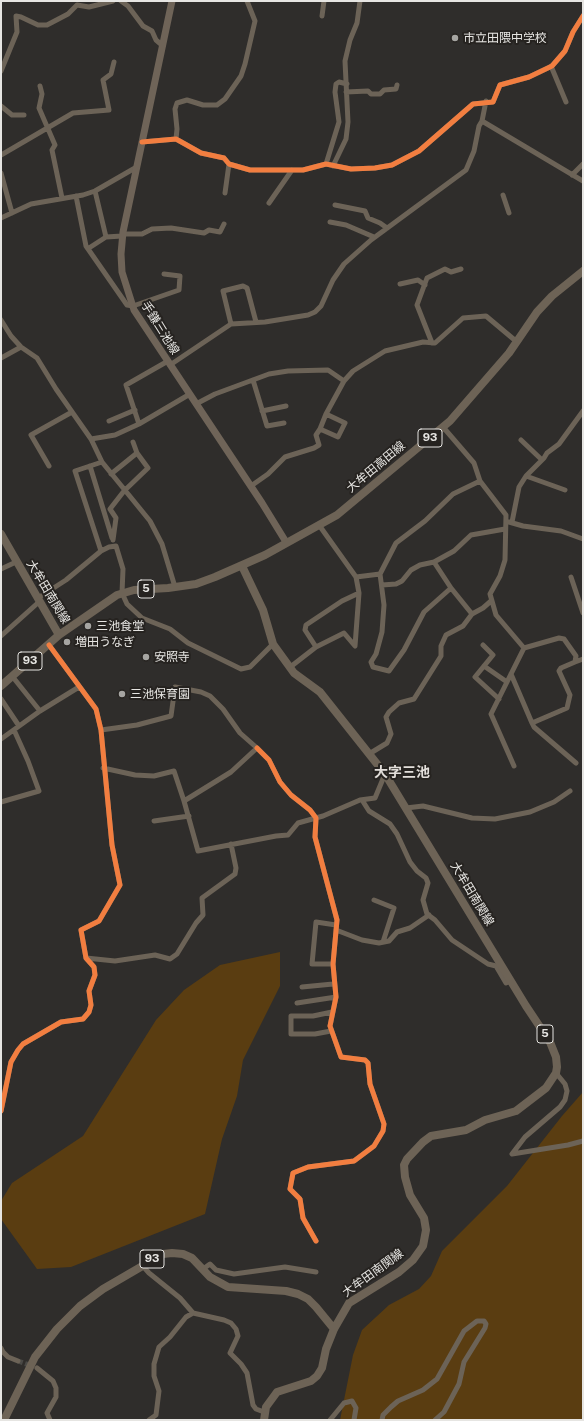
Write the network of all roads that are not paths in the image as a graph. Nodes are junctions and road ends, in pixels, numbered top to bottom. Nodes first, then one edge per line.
1 (114, 1) edge
2 (121, 1) edge
3 (172, 1) edge
4 (247, 1) edge
5 (324, 1) edge
6 (360, 1) edge
7 (322, 16) dead end
8 (583, 16) edge
9 (162, 46) junction
10 (114, 62) dead end
11 (551, 66) junction
12 (1, 71) edge
13 (347, 84) junction
14 (40, 86) dead end
15 (397, 86) dead end
16 (346, 92) junction
17 (486, 102) junction
18 (566, 102) dead end
19 (1, 106) edge
20 (24, 115) dead end
21 (482, 121) junction
22 (47, 127) junction
23 (176, 139) junction
24 (142, 142) junction
25 (1, 155) edge
26 (229, 164) junction
27 (326, 164) junction
28 (583, 164) edge
29 (333, 166) junction
30 (135, 168) junction
31 (292, 170) junction
32 (1, 173) edge
33 (572, 175) junction
34 (583, 181) edge
35 (95, 191) junction
36 (225, 193) dead end
37 (76, 196) junction
38 (503, 196) dead end
39 (62, 198) junction
40 (269, 203) dead end
41 (335, 205) dead end
42 (12, 213) junction
43 (509, 213) dead end
44 (1, 218) edge
45 (330, 222) dead end
46 (224, 224) dead end
47 (387, 228) junction
48 (122, 235) junction
49 (106, 237) junction
50 (374, 237) junction
51 (89, 248) junction
52 (461, 269) dead end
53 (583, 271) edge
54 (164, 274) dead end
55 (400, 284) dead end
56 (425, 285) junction
57 (133, 306) junction
58 (1, 320) edge
59 (256, 322) junction
60 (231, 324) junction
61 (517, 342) junction
62 (432, 343) junction
63 (21, 347) junction
64 (1, 358) edge
65 (169, 363) junction
66 (253, 380) junction
67 (344, 381) junction
68 (190, 394) junction
69 (196, 404) junction
70 (286, 406) dead end
71 (135, 410) junction
72 (262, 411) junction
73 (583, 411) edge
74 (72, 412) junction
75 (326, 414) junction
76 (108, 421) dead end
77 (284, 423) dead end
78 (139, 424) junction
79 (443, 427) junction
80 (320, 429) junction
81 (91, 438) junction
82 (521, 440) dead end
83 (133, 442) dead end
84 (138, 453) junction
85 (542, 460) junction
86 (102, 462) junction
87 (49, 466) dead end
88 (90, 466) junction
89 (111, 474) junction
90 (526, 476) junction
91 (480, 481) junction
92 (251, 486) junction
93 (565, 490) dead end
94 (124, 491) junction
95 (509, 521) junction
96 (319, 525) junction
97 (505, 529) junction
98 (1, 534) edge
99 (583, 539) edge
100 (113, 540) junction
101 (286, 542) junction
102 (116, 546) junction
103 (101, 551) junction
104 (16, 562) junction
105 (434, 562) junction
106 (242, 566) junction
107 (1, 569) edge
108 (380, 574) junction
109 (356, 577) junction
110 (571, 577) dead end
111 (382, 585) junction
112 (175, 587) junction
113 (451, 588) junction
114 (122, 593) junction
115 (359, 593) junction
116 (39, 600) junction
117 (491, 601) junction
118 (583, 613) edge
119 (472, 614) junction
120 (59, 635) junction
121 (1, 636) edge
122 (273, 644) junction
123 (49, 645) junction
124 (483, 645) dead end
125 (316, 647) junction
126 (524, 648) junction
127 (583, 659) edge
128 (575, 662) junction
129 (484, 666) junction
130 (289, 668) junction
131 (511, 674) junction
132 (12, 676) junction
133 (507, 682) junction
134 (1, 686) edge
135 (79, 687) junction
136 (499, 698) junction
137 (1, 699) edge
138 (40, 711) junction
139 (532, 722) junction
140 (20, 726) junction
141 (14, 730) junction
142 (100, 730) junction
143 (1, 739) edge
144 (257, 748) junction
145 (369, 754) junction
146 (576, 763) dead end
147 (514, 766) dead end
148 (104, 768) junction
149 (384, 774) junction
150 (570, 791) dead end
151 (362, 800) junction
152 (184, 801) junction
153 (1, 802) edge
154 (406, 808) junction
155 (189, 816) junction
156 (316, 818) junction
157 (154, 821) dead end
158 (231, 844) junction
159 (374, 900) dead end
160 (429, 915) junction
161 (336, 927) junction
162 (383, 942) junction
163 (86, 958) junction
164 (333, 964) junction
165 (511, 981) junction
166 (333, 984) junction
167 (302, 987) dead end
168 (336, 997) junction
169 (297, 1002) dead end
170 (332, 1012) junction
171 (331, 1030) junction
172 (556, 1073) junction
173 (1, 1111) edge
174 (583, 1141) edge
175 (316, 1241) dead end
176 (142, 1265) junction
177 (203, 1269) junction
178 (316, 1272) dead end
179 (193, 1313) junction
180 (334, 1329) junction
181 (1, 1348) edge
182 (18, 1361) tunnel mouth
183 (37, 1368) tunnel mouth
184 (264, 1416) edge
185 (4, 1420) edge
186 (50, 1420) edge
187 (149, 1420) edge
188 (330, 1420) edge
189 (354, 1420) edge
190 (382, 1420) edge
191 (435, 1420) edge

1 - 12 street
2 - 9 street
3 - 9 main road, 手鎌三池線
4 - 23 street
5 - 7 street
6 - 13 street
8 - 11 street
9 - 24 main road, 手鎌三池線
10 - 22 street
11 - 17 street
11 - 18 street
13 - 16 street
13 - 27 street
14 - 22 street
15 - 16 street
16 - 29 street
17 - 21 street
17 - 29 street
19 - 20 street
21 - 33 street
21 - 47 street
22 - 25 street
22 - 39 street
23 - 24 street
23 - 26 street
24 - 30 main road, 手鎌三池線
26 - 31 street
26 - 36 street
27 - 29 street
27 - 31 street
28 - 33 street
30 - 35 street
30 - 48 main road, 手鎌三池線
31 - 40 street
32 - 42 street
33 - 34 street
35 - 37 street
35 - 49 street
37 - 39 street
37 - 51 street
38 - 43 street
39 - 42 street
41 - 47 street
42 - 44 street
45 - 50 street
46 - 48 street
47 - 50 street
48 - 49 street
48 - 57 main road, 手鎌三池線
49 - 51 street
50 - 59 street
51 - 57 street
52 - 56 street
53 - 61 main road, 大牟田高田線 / 93
54 - 57 street
55 - 56 street
56 - 62 street
57 - 65 main road, 手鎌三池線
58 - 63 street
59 - 60 street
59 - 60 street
60 - 65 street
61 - 62 street
61 - 79 main road, 大牟田高田線 / 93
62 - 67 street
63 - 64 street
63 - 74 street
65 - 68 main road, 手鎌三池線
65 - 71 street
66 - 67 street
66 - 69 street
66 - 72 street
67 - 75 street
68 - 69 main road, 手鎌三池線
68 - 78 street
69 - 92 main road, 手鎌三池線
70 - 72 street
71 - 76 street
71 - 78 street
72 - 77 street
73 - 85 street
74 - 81 street
74 - 87 street
75 - 80 street
75 - 80 street
78 - 81 street
79 - 91 street
79 - 96 main road, 大牟田高田線 / 93
80 - 92 street
81 - 86 street
82 - 85 street
83 - 84 street
84 - 89 street
84 - 94 street
85 - 90 street
86 - 88 street
86 - 89 street
88 - 100 street
88 - 103 street
89 - 94 street
90 - 93 street
90 - 95 street
91 - 95 street
91 - 108 street
92 - 101 main road, 手鎌三池線
94 - 100 street
94 - 112 street
95 - 97 street
95 - 99 street
96 - 101 main road, 大牟田高田線 / 93
96 - 109 street
97 - 105 street
97 - 117 street
98 - 104 main road, 大牟田南関線
100 - 102 street
101 - 106 main road, 大牟田高田線 / 93
102 - 103 street
102 - 114 street
103 - 116 street
104 - 107 street
104 - 116 main road, 大牟田南関線
105 - 111 street
105 - 113 street
106 - 112 main road, 大牟田南関線 / 5
106 - 122 main road, 大牟田南関線 / 5
108 - 109 street
108 - 111 street
109 - 115 street
110 - 118 street
111 - 113 street
112 - 114 main road, 大牟田南関線 / 5
113 - 119 street
114 - 120 main road, 大牟田南関線 / 5
114 - 122 street
115 - 125 street
115 - 125 street
116 - 120 main road, 大牟田南関線
116 - 121 street
117 - 119 street
117 - 126 street
119 - 145 street
120 - 123 main road, 93
122 - 130 main road, 大牟田南関線 / 5
123 - 132 main road, 93
123 - 135 street
124 - 129 street
125 - 130 street
126 - 128 street
126 - 131 street
127 - 128 street
128 - 139 street
129 - 133 street
129 - 136 street
130 - 145 main road, 大牟田南関線 / 5
131 - 133 street
131 - 139 street
132 - 134 main road, 93
132 - 138 street
133 - 136 street
135 - 138 street
135 - 142 street
136 - 147 street
137 - 140 street
138 - 140 street
139 - 146 street
140 - 141 street
141 - 143 street
141 - 153 street
142 - 144 street
142 - 148 street
144 - 152 street
144 - 156 street
145 - 149 main road, 大牟田南関線 / 5
148 - 152 street
148 - 163 street
149 - 151 street
149 - 154 main road, 大牟田南関線 / 5
150 - 154 street
151 - 156 street
151 - 160 street
152 - 155 street
154 - 165 main road, 大牟田南関線 / 5
155 - 157 street
155 - 158 street
156 - 158 street
156 - 161 street
158 - 163 street
159 - 162 street
160 - 162 street
160 - 165 street
161 - 162 street
161 - 164 street
161 - 164 street
163 - 173 street
164 - 166 street
165 - 172 main road, 大牟田南関線 / 5
166 - 167 street
166 - 168 street
168 - 169 street
168 - 170 street
170 - 171 street
170 - 171 street
171 - 175 street
172 - 174 street
172 - 180 main road, 大牟田南関線
176 - 177 main road, 93
176 - 179 street
176 - 185 main road, 93
177 - 178 street
177 - 180 main road, 93
179 - 184 street
179 - 187 street
180 - 184 main road, 大牟田南関線
181 - 182 street
183 - 186 street
188 - 189 street
190 - 191 street

